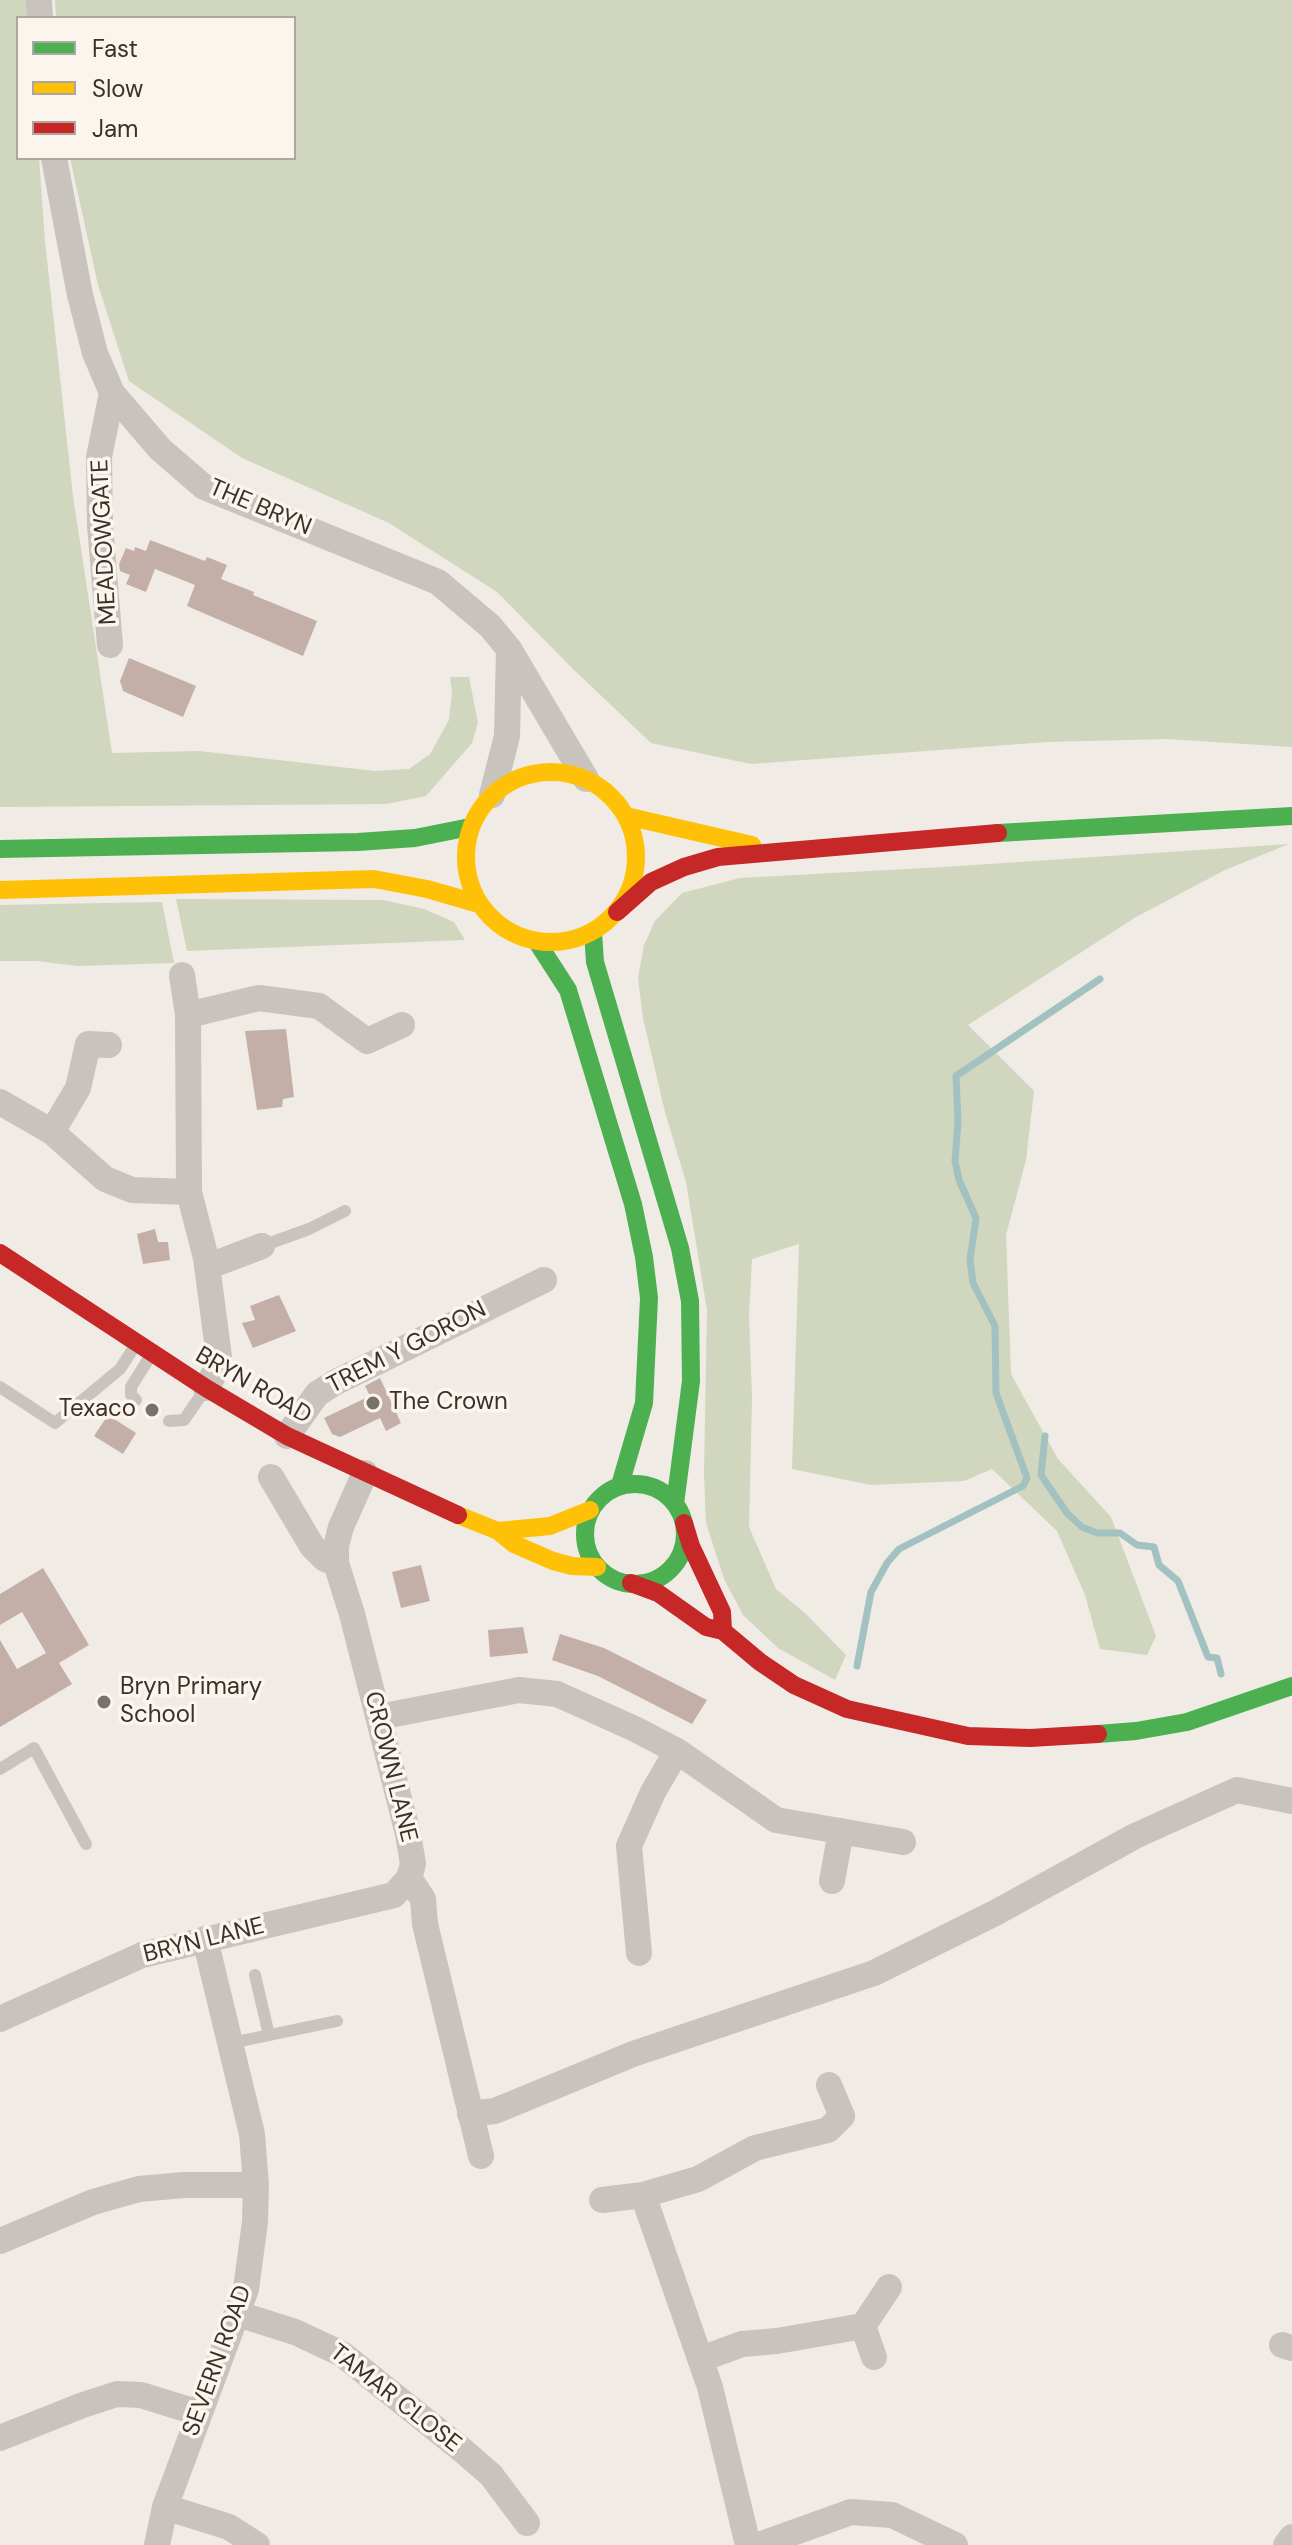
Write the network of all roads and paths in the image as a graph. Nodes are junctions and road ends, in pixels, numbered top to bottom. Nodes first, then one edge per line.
1 (54, 160) edge
2 (112, 393) junction
3 (110, 645) dead end
4 (509, 649) junction
5 (586, 779) junction
6 (492, 795) junction
7 (626, 816) junction
8 (1292, 816) edge
9 (470, 827) junction
10 (0, 849) edge
11 (779, 850) junction
12 (0, 890) edge
13 (479, 904) junction
14 (617, 912) junction
15 (593, 932) junction
16 (537, 942) junction
17 (182, 975) dead end
18 (188, 1015) junction
19 (402, 1025) dead end
20 (109, 1045) dead end
21 (0, 1102) edge
22 (52, 1132) junction
23 (189, 1192) junction
24 (345, 1211) dead end
25 (262, 1246) joint
26 (0, 1253) edge
27 (207, 1267) junction
28 (544, 1280) dead end
29 (144, 1348) junction
30 (0, 1387) edge
31 (206, 1388) junction
32 (136, 1400) dead end
33 (169, 1421) dead end
34 (287, 1436) junction
35 (365, 1473) junction
36 (271, 1477) dead end
37 (620, 1485) junction
38 (590, 1510) junction
39 (679, 1511) junction
40 (498, 1531) junction
41 (336, 1563) junction
42 (597, 1567) junction
43 (631, 1583) junction
44 (723, 1631) junction
45 (1292, 1686) edge
46 (379, 1717) junction
47 (677, 1751) junction
48 (0, 1769) edge
49 (1292, 1801) edge
50 (841, 1831) junction
51 (903, 1842) dead end
52 (86, 1844) dead end
53 (409, 1878) junction
54 (832, 1881) dead end
55 (205, 1939) junction
56 (639, 1953) dead end
57 (255, 1975) dead end
58 (0, 2019) edge
59 (337, 2021) dead end
60 (269, 2035) junction
61 (231, 2043) junction
62 (829, 2085) dead end
63 (470, 2114) junction
64 (481, 2156) dead end
65 (256, 2185) junction
66 (643, 2195) junction
67 (602, 2200) dead end
68 (0, 2241) edge
69 (889, 2287) dead end
70 (238, 2314) junction
71 (863, 2326) junction
72 (874, 2357) dead end
73 (701, 2359) junction
74 (199, 2413) junction
75 (0, 2438) edge
76 (165, 2507) junction
77 (527, 2523) dead end
78 (1292, 2537) edge
79 (157, 2545) edge
80 (257, 2545) edge
81 (748, 2545) edge
82 (759, 2545) edge
83 (955, 2545) edge
84 (1286, 2545) edge

1 - 2 street, THE BRYN
2 - 3 street, MEADOWGATE
2 - 4 street, THE BRYN
4 - 5 street, THE BRYN
4 - 6 street
5 - 6 main road
5 - 7 main road
6 - 9 main road
7 - 11 main road
7 - 14 main road
8 - 11 main road
9 - 10 main road
9 - 13 main road
11 - 14 main road
12 - 13 main road
13 - 16 main road
14 - 15 main road
15 - 16 main road
15 - 39 main road
16 - 37 main road
17 - 18 street
18 - 19 street
18 - 23 street
20 - 22 street
21 - 22 street
22 - 23 street
23 - 27 street
24 - 25 lane
25 - 27 street
26 - 29 main road, BRYN ROAD
27 - 31 street
28 - 34 street, TREM Y GORON
29 - 30 lane
29 - 31 main road, BRYN ROAD
29 - 32 lane
31 - 33 lane
31 - 34 main road, BRYN ROAD
34 - 35 main road, BRYN ROAD
35 - 40 main road, BRYN ROAD
35 - 41 street, CROWN LANE
36 - 41 street
37 - 38 main road
37 - 39 main road
38 - 40 main road, BRYN ROAD
38 - 42 main road
39 - 43 main road
39 - 44 main road
40 - 42 main road, BRYN ROAD
41 - 46 street, CROWN LANE
42 - 43 main road
43 - 44 main road
44 - 45 main road
46 - 47 street
46 - 53 street, CROWN LANE
47 - 50 street
47 - 56 street
48 - 52 lane
49 - 63 street
50 - 51 street
50 - 54 street
53 - 55 street, BRYN LANE
53 - 63 street, CROWN LANE
55 - 58 street, BRYN LANE
55 - 61 street, SEVERN ROAD
57 - 60 lane
59 - 60 lane
60 - 61 lane
61 - 65 street, SEVERN ROAD
62 - 66 street
63 - 64 street, CROWN LANE
65 - 68 street
65 - 70 street, SEVERN ROAD
66 - 67 street
66 - 73 street
69 - 71 street
70 - 74 street, SEVERN ROAD
70 - 77 street, TAMAR CLOSE
71 - 72 street
71 - 73 street
73 - 81 street
74 - 75 street
74 - 76 street, SEVERN ROAD
76 - 79 street, SEVERN ROAD
76 - 80 street
78 - 84 street
82 - 83 street

